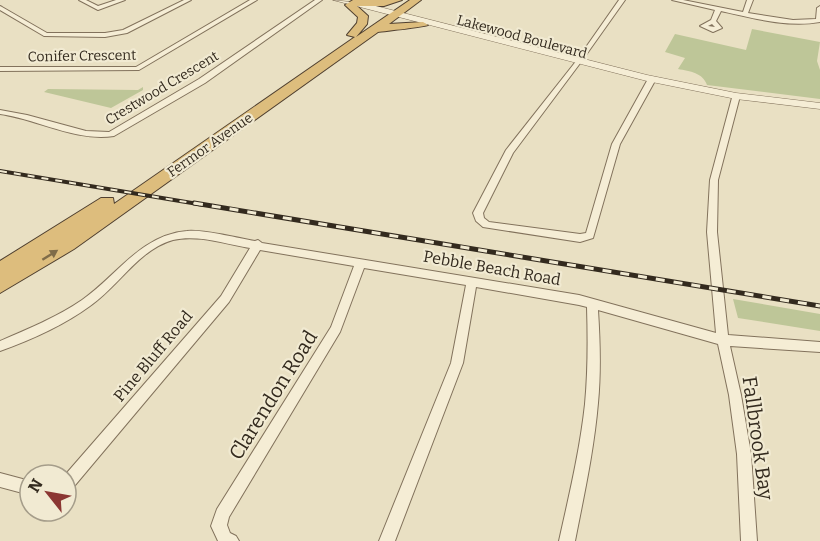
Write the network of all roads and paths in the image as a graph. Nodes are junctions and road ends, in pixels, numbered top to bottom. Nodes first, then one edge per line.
1 (82, 0) edge
2 (122, 0) edge
3 (188, 0) edge
4 (254, 0) edge
5 (319, 0) edge
6 (398, 0) edge
7 (404, 0) edge
8 (417, 0) edge
9 (622, 0) edge
10 (675, 0) edge
11 (750, 0) edge
12 (345, 2) edge
13 (0, 8) edge
14 (820, 8) edge
15 (719, 9) junction
16 (390, 14) junction
17 (745, 14) junction
18 (713, 21) dead end
19 (425, 23) junction
20 (367, 34) junction
21 (352, 35) junction
22 (577, 63) junction
23 (0, 69) edge
24 (650, 79) junction
25 (736, 96) junction
26 (820, 107) edge
27 (0, 112) edge
28 (258, 244) junction
29 (361, 262) junction
30 (0, 270) edge
31 (472, 282) junction
32 (0, 286) edge
33 (592, 303) junction
34 (723, 340) junction
35 (0, 346) edge
36 (820, 347) edge
37 (78, 471) edge
38 (0, 480) edge
39 (18, 485) edge
40 (231, 541) edge
41 (387, 541) edge
42 (567, 541) edge
43 (749, 541) edge

1 - 2 street
3 - 13 street
4 - 23 street, Conifer Crescent
5 - 27 street, Crestwood Crescent
6 - 12 highway
7 - 16 highway, Fermor Avenue
8 - 16 highway, Fermor Avenue
8 - 19 highway
9 - 22 street
10 - 15 street
11 - 17 street
12 - 16 street, Lakewood Boulevard
12 - 21 highway
14 - 17 street
15 - 17 street
15 - 18 street
16 - 19 street, Lakewood Boulevard
16 - 20 highway, Fermor Avenue
16 - 21 highway, Fermor Avenue
19 - 20 highway
19 - 22 street, Lakewood Boulevard
32 -> 20 highway, Fermor Avenue
21 - 30 highway, Fermor Avenue
22 - 24 street, Lakewood Boulevard
22 - 24 street
24 - 25 street, Lakewood Boulevard
25 - 26 street, Lakewood Boulevard
25 - 34 street, Fallbrook Bay
28 - 29 street, Pebble Beach Road
28 - 35 street, Pebble Beach Road
28 - 37 street, Pine Bluff Road
29 - 31 street, Pebble Beach Road
29 - 40 street, Clarendon Road
31 - 33 street, Pebble Beach Road
31 - 41 street
33 - 34 street, Pebble Beach Road
33 - 42 street
34 - 36 street, Pebble Beach Road
34 - 43 street, Fallbrook Bay
38 - 39 street

